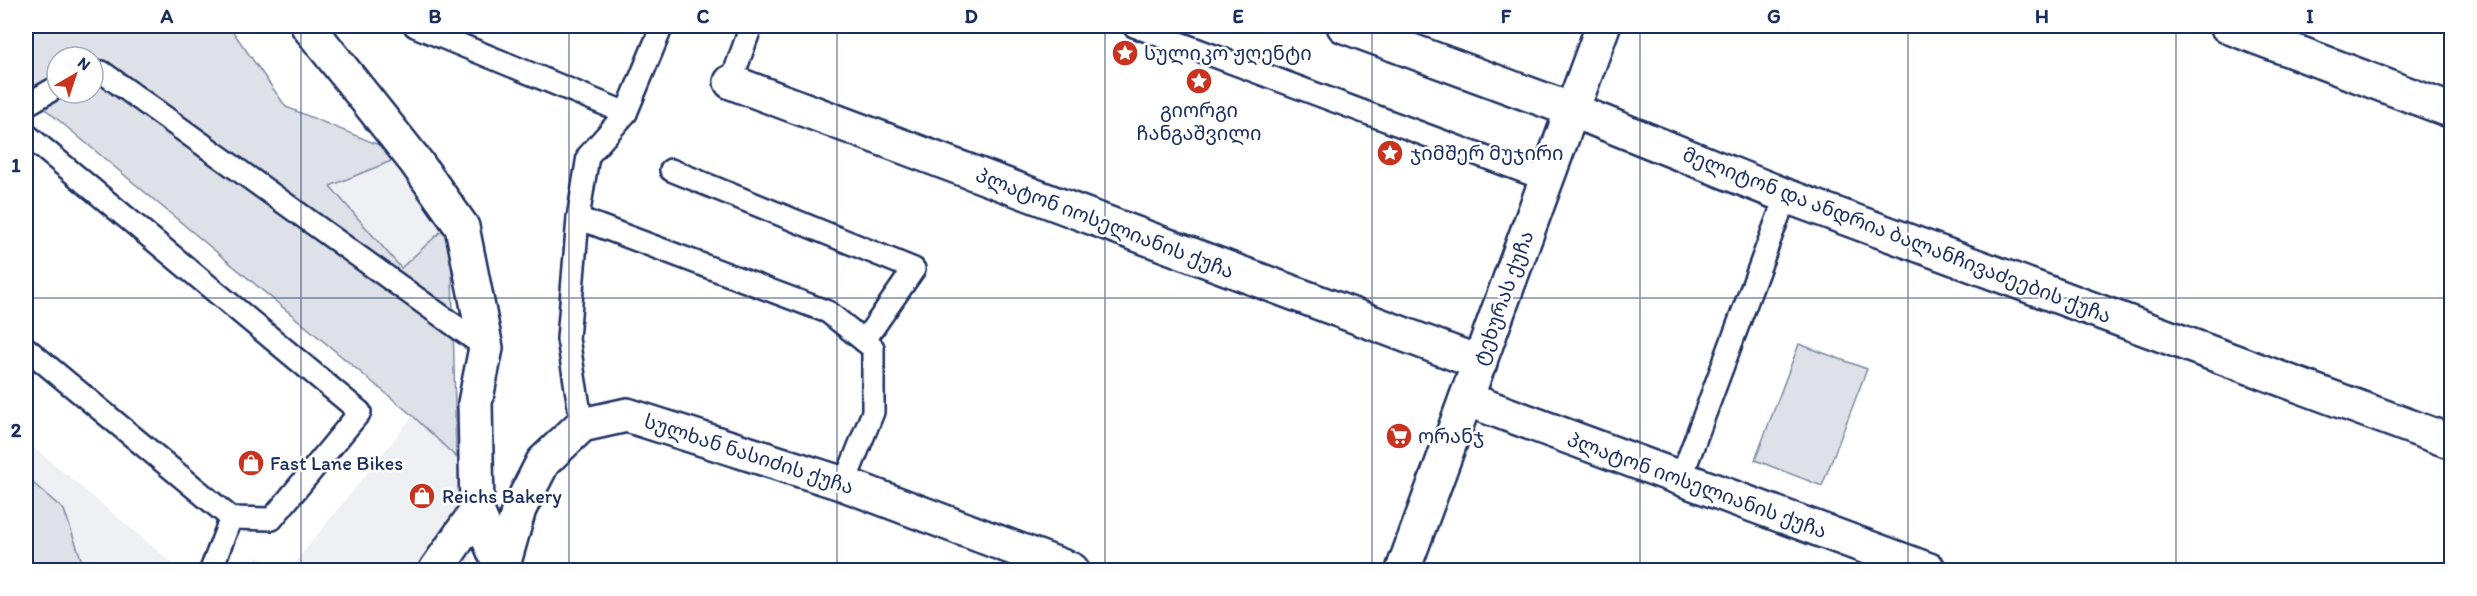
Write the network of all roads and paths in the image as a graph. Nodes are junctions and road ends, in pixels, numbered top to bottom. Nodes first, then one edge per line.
1 (308, 26) edge
2 (415, 26) edge
3 (662, 26) edge
4 (752, 26) edge
5 (1134, 26) edge
6 (1344, 26) edge
7 (1603, 26) edge
8 (2227, 26) edge
9 (105, 74) edge
10 (730, 82) joint
11 (45, 94) edge
12 (26, 105) edge
13 (1572, 110) junction
14 (2451, 111) edge
15 (626, 113) junction
16 (26, 134) edge
17 (671, 170) dead end
18 (1546, 180) junction
19 (1786, 196) junction
20 (578, 218) junction
21 (864, 341) junction
22 (26, 348) edge
23 (486, 348) junction
24 (1480, 363) junction
25 (1466, 399) junction
26 (582, 425) junction
27 (2451, 441) edge
28 (1681, 478) junction
29 (844, 484) junction
30 (477, 511) junction
31 (231, 518) junction
32 (211, 570) edge
33 (436, 570) edge
34 (502, 570) edge
35 (1072, 570) edge
36 (1403, 570) edge
37 (1929, 570) edge

1 - 23 street
2 - 15 lane
3 - 15 lane
4 - 10 lane
5 - 18 lane
6 - 13 street, მელიტონ და ანდრია ბალანჩივაძეების ქუჩა
7 - 13 street, ტეხურას ქუჩა
8 - 14 street
9 - 23 lane
10 - 24 street, პლატონ იოსელიანის ქუჩა
11 - 12 lane
13 - 18 street, ტეხურას ქუჩა
13 - 19 street, მელიტონ და ანდრია ბალანჩივაძეების ქუჩა
15 - 20 lane
16 - 31 lane
17 - 21 lane
18 - 24 street, ტეხურას ქუჩა
19 - 27 street, მელიტონ და ანდრია ბალანჩივაძეების ქუჩა
19 - 28 lane
20 - 21 lane
20 - 26 lane
21 - 29 lane
22 - 31 lane
23 - 30 street
24 - 25 street, ტეხურას ქუჩა
25 - 28 street, პლატონ იოსელიანის ქუჩა
25 - 36 street, ტეხურას ქუჩა
26 - 29 street, სულხან ნასიძის ქუჩა
26 - 34 street
28 - 37 street, პლატონ იოსელიანის ქუჩა
29 - 35 street, სულხან ნასიძის ქუჩა
30 - 33 street
30 - 34 street
31 - 32 lane

